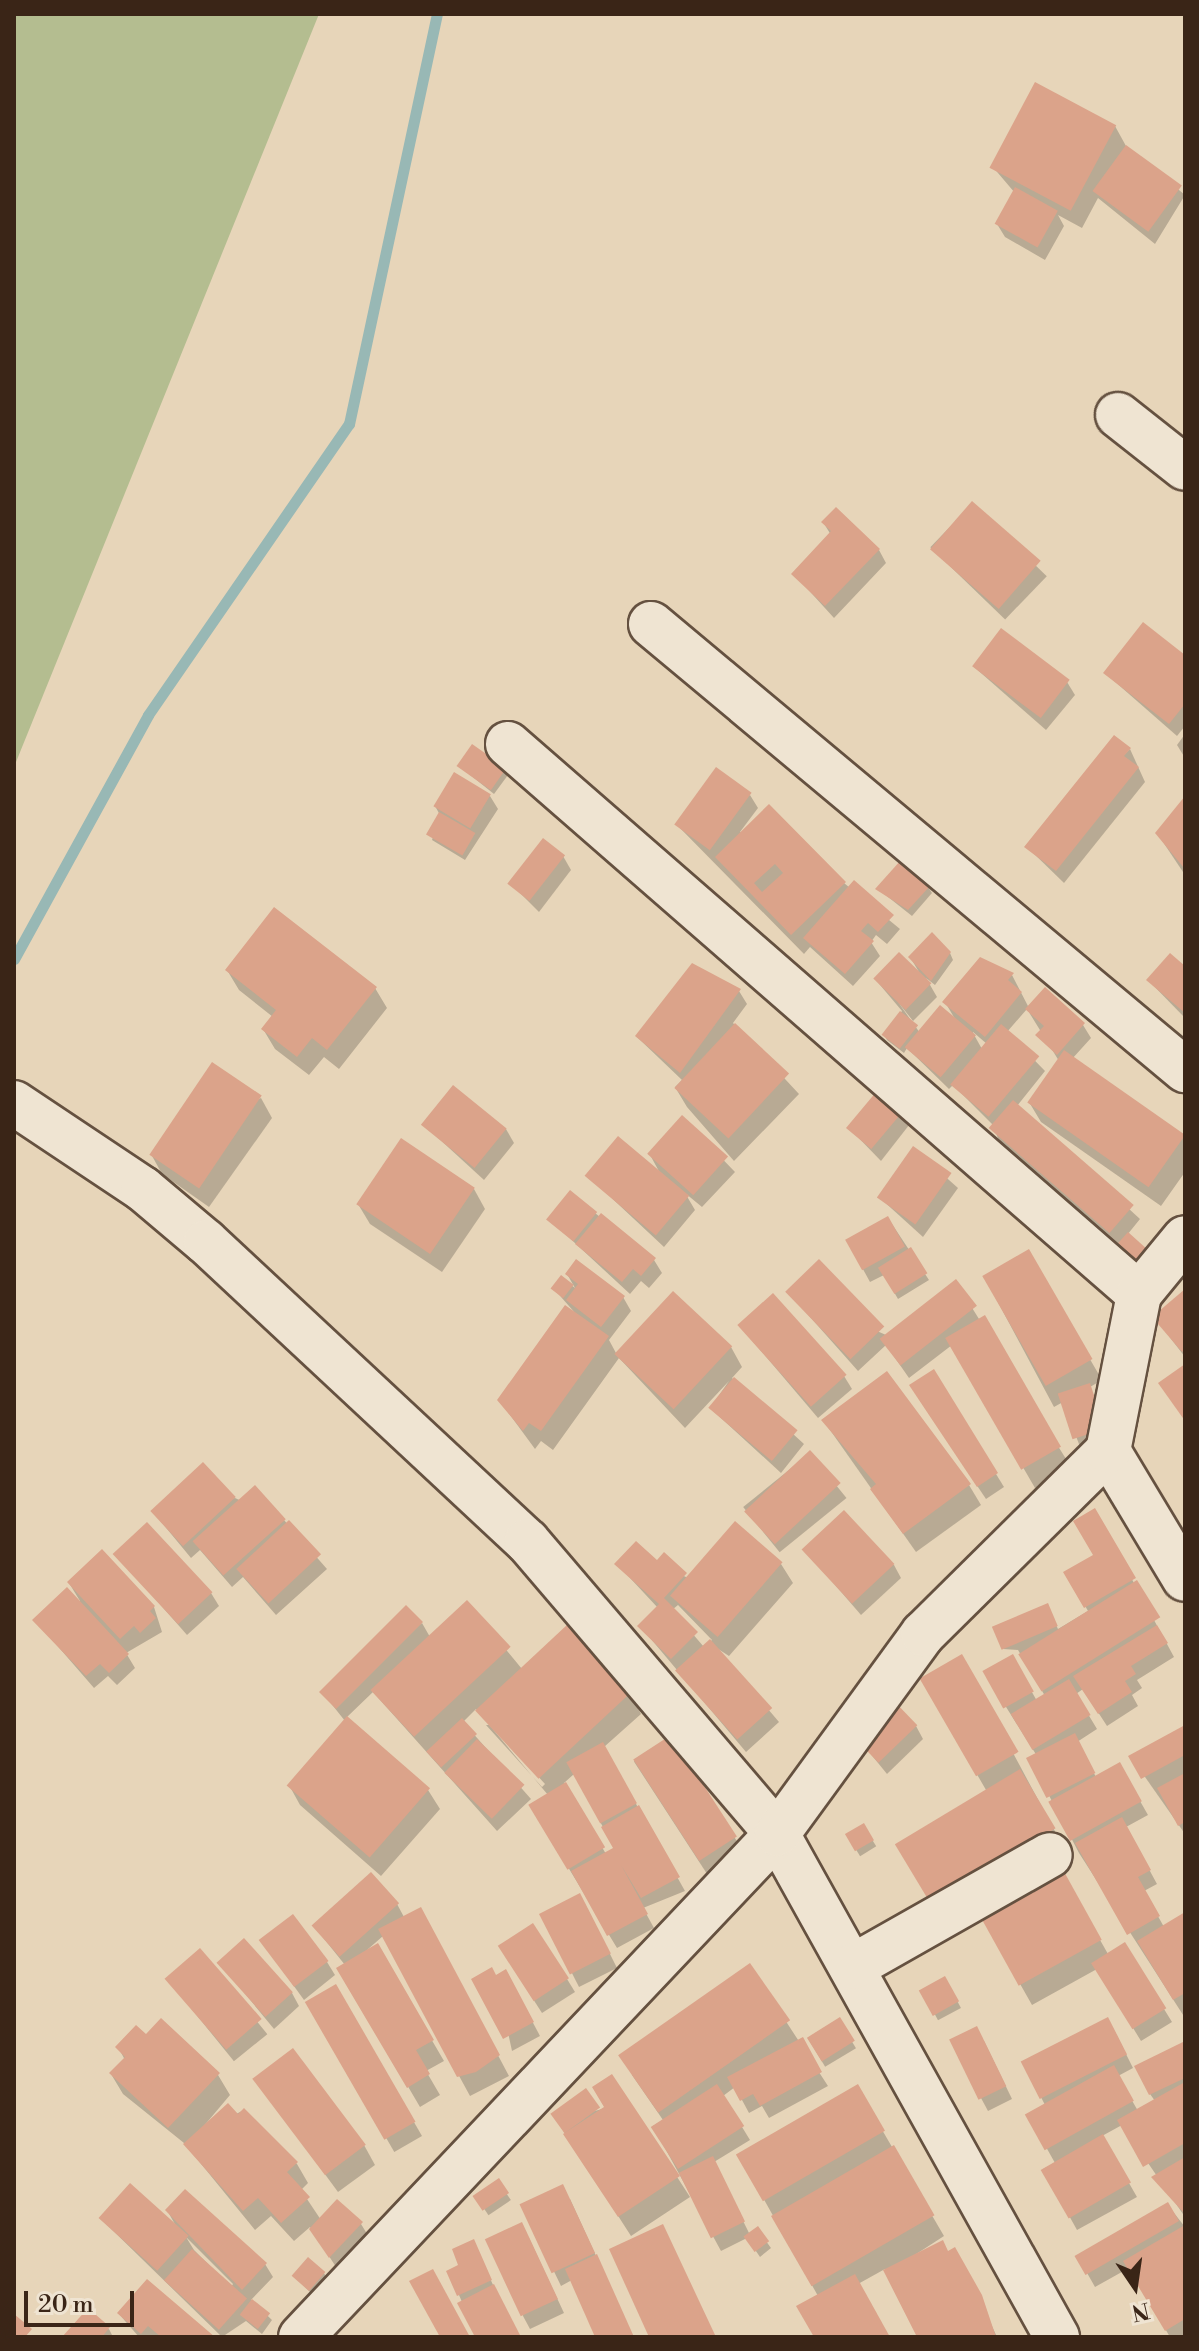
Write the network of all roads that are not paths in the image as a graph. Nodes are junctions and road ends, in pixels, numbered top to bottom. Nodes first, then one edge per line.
1 (1118, 415) dead end
2 (1185, 468) edge
3 (651, 624) dead end
4 (508, 744) dead end
5 (1185, 1070) edge
6 (14, 1103) edge
7 (1185, 1238) edge
8 (1139, 1294) junction
9 (1108, 1451) junction
10 (1185, 1579) edge
11 (777, 1834) junction
12 (1050, 1855) dead end
13 (852, 1967) junction
14 (301, 2337) edge
15 (1057, 2337) edge

1 - 2 street
3 - 5 street
4 - 8 street
6 - 11 street
7 - 8 street
8 - 9 street
9 - 10 street
9 - 11 street
11 - 13 street
11 - 14 street
12 - 13 street
13 - 15 street

